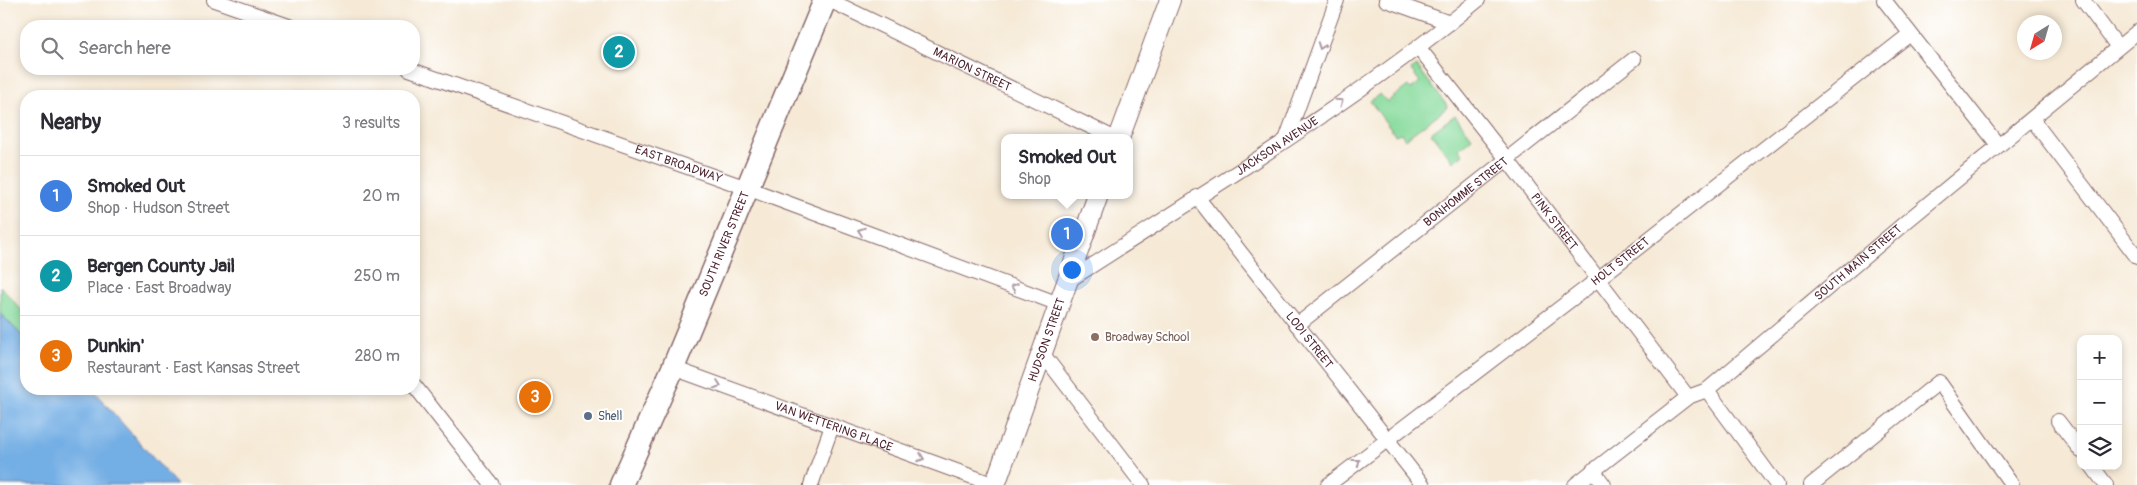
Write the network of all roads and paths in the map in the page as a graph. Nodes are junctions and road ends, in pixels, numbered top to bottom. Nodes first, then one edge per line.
1 (214, 0) edge
2 (825, 0) edge
3 (829, 0) edge
4 (1170, 0) edge
5 (1337, 0) edge
6 (1386, 0) edge
7 (1478, 0) edge
8 (1884, 0) edge
9 (2083, 0) edge
10 (272, 20) edge
11 (1450, 23) junction
12 (2137, 32) edge
13 (1910, 34) junction
14 (2118, 47) junction
15 (1419, 48) junction
16 (1634, 59) dead end
17 (420, 73) edge
18 (2032, 119) junction
19 (1106, 134) edge
20 (1120, 134) edge
21 (1286, 140) junction
22 (1998, 145) junction
23 (1506, 158) junction
24 (747, 188) junction
25 (1197, 197) junction
26 (1097, 199) edge
27 (2137, 257) edge
28 (1598, 279) junction
29 (1068, 281) junction
30 (1059, 304) junction
31 (1297, 325) junction
32 (1042, 353) junction
33 (673, 368) junction
34 (1706, 390) junction
35 (420, 393) edge
36 (1688, 398) junction
37 (2058, 421) dead end
38 (832, 426) junction
39 (1386, 438) junction
40 (2077, 446) edge
41 (1593, 470) junction
42 (2095, 470) edge
43 (492, 485) edge
44 (621, 485) edge
45 (811, 485) edge
46 (995, 485) edge
47 (1143, 485) edge
48 (1328, 485) edge
49 (1422, 485) edge
50 (1575, 485) edge
51 (1604, 485) edge
52 (1777, 485) edge
53 (1811, 485) edge
54 (2012, 485) edge
55 (2106, 485) edge

1 - 10 street
2 - 24 main road, SOUTH RIVER STREET
3 - 19 street, MARION STREET
4 - 20 main road
5 -> 21 street
6 - 11 street
7 - 11 street, JACKSON AVENUE
8 - 13 street
9 - 14 street
11 - 15 street, JACKSON AVENUE
12 - 14 street, SOUTH MAIN STREET
13 - 22 street
13 - 28 street, HOLT STREET
14 - 18 street, SOUTH MAIN STREET
21 -> 15 street, JACKSON AVENUE
15 - 23 street, PINK STREET
16 - 23 street, BONHOMME STREET
17 - 24 street, EAST BROADWAY
18 - 22 street, SOUTH MAIN STREET
18 - 27 street
21 - 25 street, JACKSON AVENUE
22 - 34 street, SOUTH MAIN STREET
23 - 28 street, PINK STREET
23 - 31 street, BONHOMME STREET
30 -> 24 street, EAST BROADWAY
24 - 33 main road, SOUTH RIVER STREET
25 - 29 street, JACKSON AVENUE
25 - 31 street, LODI STREET
26 - 29 main road, HUDSON STREET
28 - 36 street, PINK STREET
28 - 39 street, HOLT STREET
29 - 30 main road, HUDSON STREET
30 - 32 main road, HUDSON STREET
31 - 39 street, LODI STREET
32 - 46 main road, HUDSON STREET
32 - 47 street
33 -> 38 street, VAN WETTERING PLACE
33 - 44 main road, SOUTH RIVER STREET
34 - 36 street, SOUTH MAIN STREET
34 - 52 street
35 - 43 street
36 - 41 street, SOUTH MAIN STREET
37 - 40 street
38 - 45 street
38 -> 46 street, VAN WETTERING PLACE
48 -> 39 street, HOLT STREET
39 - 49 street, LODI STREET
41 - 50 street, SOUTH MAIN STREET
41 - 51 street
42 - 55 street
53 - 54 street

